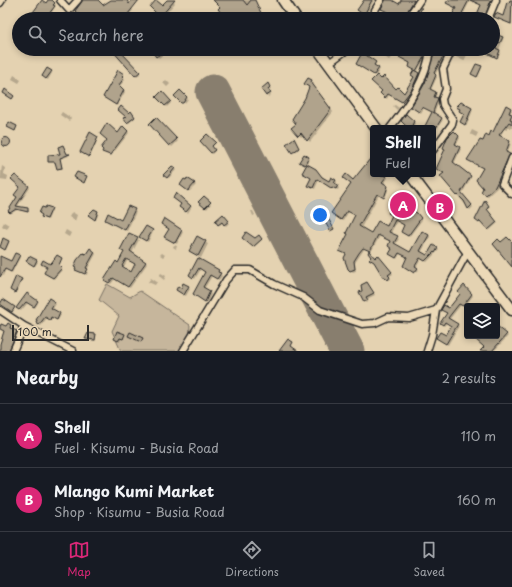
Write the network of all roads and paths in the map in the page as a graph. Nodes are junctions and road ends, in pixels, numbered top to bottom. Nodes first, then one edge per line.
1 (2, 0) edge
2 (60, 0) edge
3 (78, 0) edge
4 (283, 0) edge
5 (381, 0) edge
6 (420, 0) edge
7 (496, 0) edge
8 (0, 3) edge
9 (291, 12) edge
10 (375, 12) edge
11 (412, 12) edge
12 (491, 12) edge
13 (324, 56) edge
14 (338, 56) edge
15 (428, 56) edge
16 (449, 56) edge
17 (329, 63) junction
18 (374, 125) edge
19 (392, 125) edge
20 (436, 146) edge
21 (512, 158) edge
22 (413, 177) edge
23 (512, 194) edge
24 (468, 251) junction
25 (0, 310) edge
26 (436, 310) junction
27 (512, 310) edge
28 (24, 326) junction
29 (13, 351) edge
30 (73, 351) edge
31 (183, 351) edge
32 (428, 351) edge

1 - 8 street
2 - 3 street
4 - 9 highway
5 - 10 street
6 - 11 street
7 - 12 street
13 - 17 highway
14 - 17 street
15 - 19 street
16 - 20 street
17 - 18 highway
21 - 23 street
22 - 24 highway
24 - 26 street
24 - 27 highway
25 - 28 street
26 - 31 street
26 - 32 street
28 - 29 street
28 - 30 street

